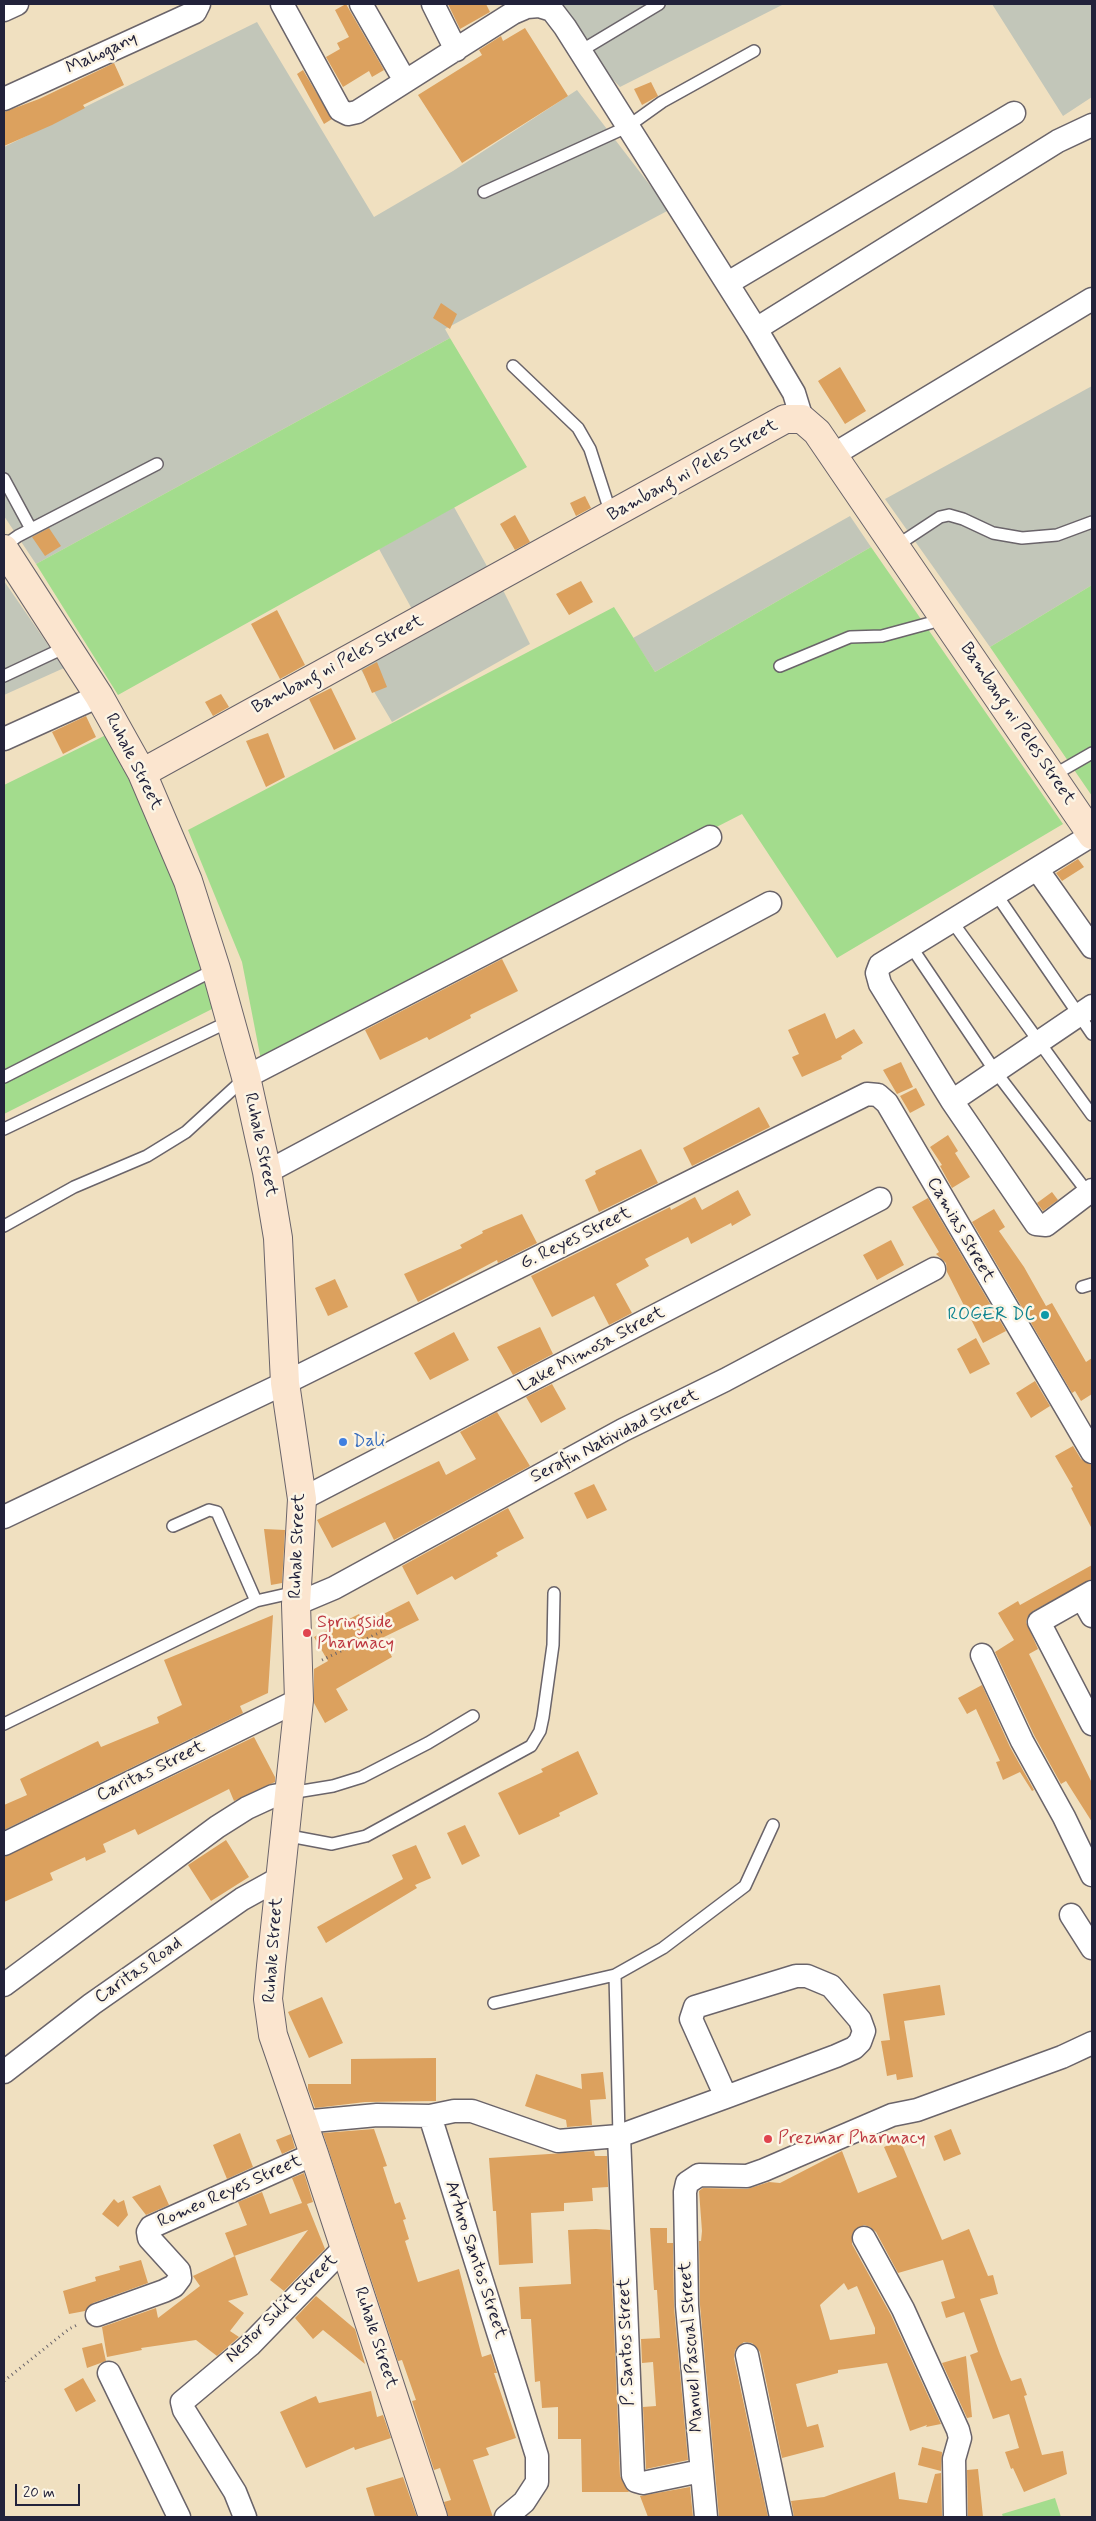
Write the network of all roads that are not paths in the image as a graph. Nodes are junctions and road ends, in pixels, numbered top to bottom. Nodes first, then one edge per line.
1 (17, 4) edge
2 (282, 4) edge
3 (361, 4) edge
4 (433, 4) edge
5 (659, 4) edge
6 (199, 5) edge
7 (4, 10) edge
8 (456, 50) junction
9 (578, 50) junction
10 (754, 51) dead end
11 (405, 81) junction
12 (4, 100) edge
13 (1014, 113) dead end
14 (1092, 126) edge
15 (626, 127) junction
16 (484, 192) dead end
17 (728, 283) junction
18 (1092, 299) edge
19 (756, 329) junction
20 (513, 366) dead end
21 (802, 419) junction
22 (833, 455) junction
23 (157, 464) dead end
24 (4, 479) edge
25 (612, 516) junction
26 (1092, 522) edge
27 (31, 529) junction
28 (896, 546) junction
29 (4, 548) edge
30 (942, 614) junction
31 (68, 646) junction
32 (780, 666) dead end
33 (4, 676) edge
34 (99, 696) junction
35 (4, 739) edge
36 (1092, 753) edge
37 (142, 773) junction
38 (1052, 776) junction
39 (1092, 835) edge
40 (710, 837) dead end
41 (1037, 869) junction
42 (996, 894) junction
43 (770, 903) dead end
44 (951, 920) junction
45 (910, 946) junction
46 (1092, 947) edge
47 (216, 969) junction
48 (1086, 1010) edge
49 (230, 1020) junction
50 (1092, 1034) edge
51 (1038, 1043) junction
52 (995, 1071) junction
53 (4, 1077) edge
54 (246, 1077) junction
55 (867, 1094) joint
56 (952, 1101) junction
57 (1092, 1115) edge
58 (4, 1130) edge
59 (267, 1172) junction
60 (1090, 1191) edge
61 (880, 1199) dead end
62 (4, 1226) edge
63 (934, 1269) dead end
64 (285, 1383) junction
65 (1092, 1452) edge
66 (302, 1499) junction
67 (4, 1517) edge
68 (173, 1526) dead end
69 (554, 1593) dead end
70 (296, 1598) junction
71 (256, 1601) junction
72 (1089, 1602) edge
73 (982, 1655) dead end
74 (298, 1700) junction
75 (473, 1716) dead end
76 (4, 1724) edge
77 (1092, 1724) edge
78 (290, 1793) junction
79 (772, 1825) dead end
80 (284, 1835) junction
81 (4, 1844) edge
82 (1092, 1875) edge
83 (280, 1878) junction
84 (1072, 1915) dead end
85 (1092, 1948) edge
86 (615, 1975) junction
87 (4, 1985) edge
88 (494, 2003) dead end
89 (1089, 2050) edge
90 (4, 2072) edge
91 (726, 2096) junction
92 (430, 2116) junction
93 (302, 2122) junction
94 (619, 2136) junction
95 (314, 2154) junction
96 (864, 2238) dead end
97 (345, 2247) junction
98 (97, 2315) road end
99 (746, 2355) dead end
100 (109, 2373) dead end
101 (700, 2471) junction
102 (179, 2517) edge
103 (245, 2517) edge
104 (433, 2517) edge
105 (506, 2517) edge
106 (706, 2517) edge
107 (782, 2517) edge
108 (955, 2517) edge

1 - 7 street
2 - 11 street
3 - 11 street
4 - 8 street
5 - 9 lane
6 - 12 street, Mahogany
8 - 9 street
8 - 11 street
9 - 15 street
10 - 15 lane
13 - 17 street
14 - 19 street
15 - 16 lane
15 - 17 street
17 - 19 street
18 - 22 street
19 - 21 street
20 - 25 lane
21 - 22 street, Bambang ni Peles Street
21 - 25 street, Bambang ni Peles Street
22 - 28 street, Bambang ni Peles Street
23 - 27 lane
24 - 27 lane
25 - 37 street, Bambang ni Peles Street
26 - 28 lane
27 - 29 lane
28 - 30 street, Bambang ni Peles Street
29 - 31 street, Ruhale Street
30 - 32 lane
30 - 38 street, Bambang ni Peles Street
31 - 33 lane
31 - 34 street, Ruhale Street
34 - 35 street
34 - 37 street, Ruhale Street
36 - 38 lane
37 - 47 street, Ruhale Street
38 - 39 street, Bambang ni Peles Street
39 - 41 street
40 - 54 street
41 - 42 street
41 - 46 street
42 - 44 street
42 - 48 lane
43 - 59 street
44 - 45 street
44 - 51 lane
45 - 52 lane
45 - 56 street
47 - 49 street, Ruhale Street
47 - 53 lane
48 - 50 lane
48 - 51 street
49 - 54 street, Ruhale Street
49 - 58 lane
51 - 52 street
51 - 57 lane
52 - 56 street
52 - 60 lane
54 - 59 street, Ruhale Street
54 - 62 lane
55 - 64 street, G. Reyes Street
55 - 65 street, Camias Street
56 - 60 street
59 - 64 street, Ruhale Street
61 - 66 street, Lake Mimosa Street
63 - 70 street, Serafin Natividad Street
64 - 66 street, Ruhale Street
64 - 67 street, G. Reyes Street
66 - 70 street, Ruhale Street
68 - 71 lane
69 - 80 lane
70 - 71 lane
70 - 74 street, Ruhale Street
71 - 76 lane
72 - 77 street
73 - 82 street
74 - 78 street, Ruhale Street
74 - 81 street, Caritas Street
75 - 78 lane
78 - 80 street, Ruhale Street
78 - 87 street
79 - 86 lane
80 - 83 street, Ruhale Street
83 - 90 street, Caritas Road
83 - 93 street, Ruhale Street
84 - 85 street
86 - 88 lane
86 - 94 lane
89 - 101 street, Manuel Pascual Street
91 - 91 street
91 - 94 street
92 - 93 street
92 - 94 street
92 - 105 street, Arturo Santos Street
93 - 95 street, Ruhale Street
94 - 101 street, P. Santos Street
95 - 97 street, Ruhale Street
95 - 98 street, Romeo Reyes Street
96 - 108 street
97 - 103 street, Nestor Sulit Street
97 - 104 street, Ruhale Street
99 - 107 street
100 - 102 street
101 - 106 street, Manuel Pascual Street

